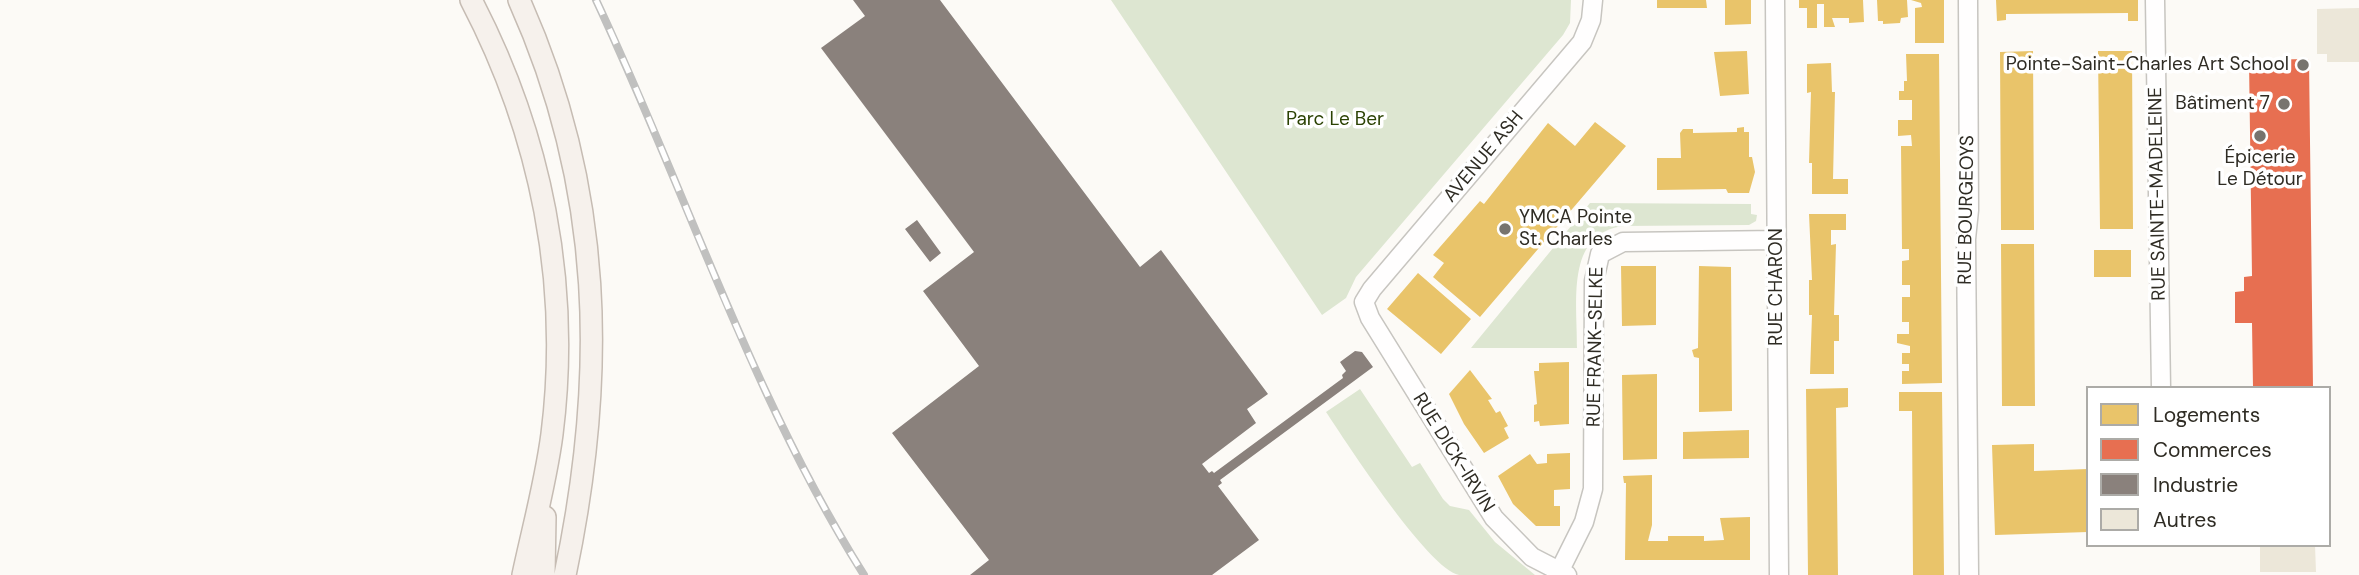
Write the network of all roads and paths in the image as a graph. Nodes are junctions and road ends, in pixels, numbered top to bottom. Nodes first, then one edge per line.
1 (471, 0) edge
2 (519, 0) edge
3 (1593, 0) edge
4 (1775, 0) edge
5 (1968, 0) edge
6 (2155, 0) edge
7 (1777, 240) junction
8 (1365, 308) joint
9 (2161, 386) edge
10 (546, 469) junction
11 (1563, 573) edge
12 (523, 575) edge
13 (544, 575) edge
14 (565, 575) edge
15 (1779, 575) edge
16 (1969, 575) edge

1 - 10 main road
2 - 14 main road
3 - 8 street, AVENUE ASH
4 - 7 street, RUE CHARON
5 - 16 street, RUE BOURGEOYS
6 - 9 street, RUE SAINTE-MADELEINE
7 - 11 street, RUE FRANK-SELKE
7 - 15 street, RUE CHARON
8 - 11 street, RUE DICK-IRVIN
10 - 12 main road
10 - 13 main road

